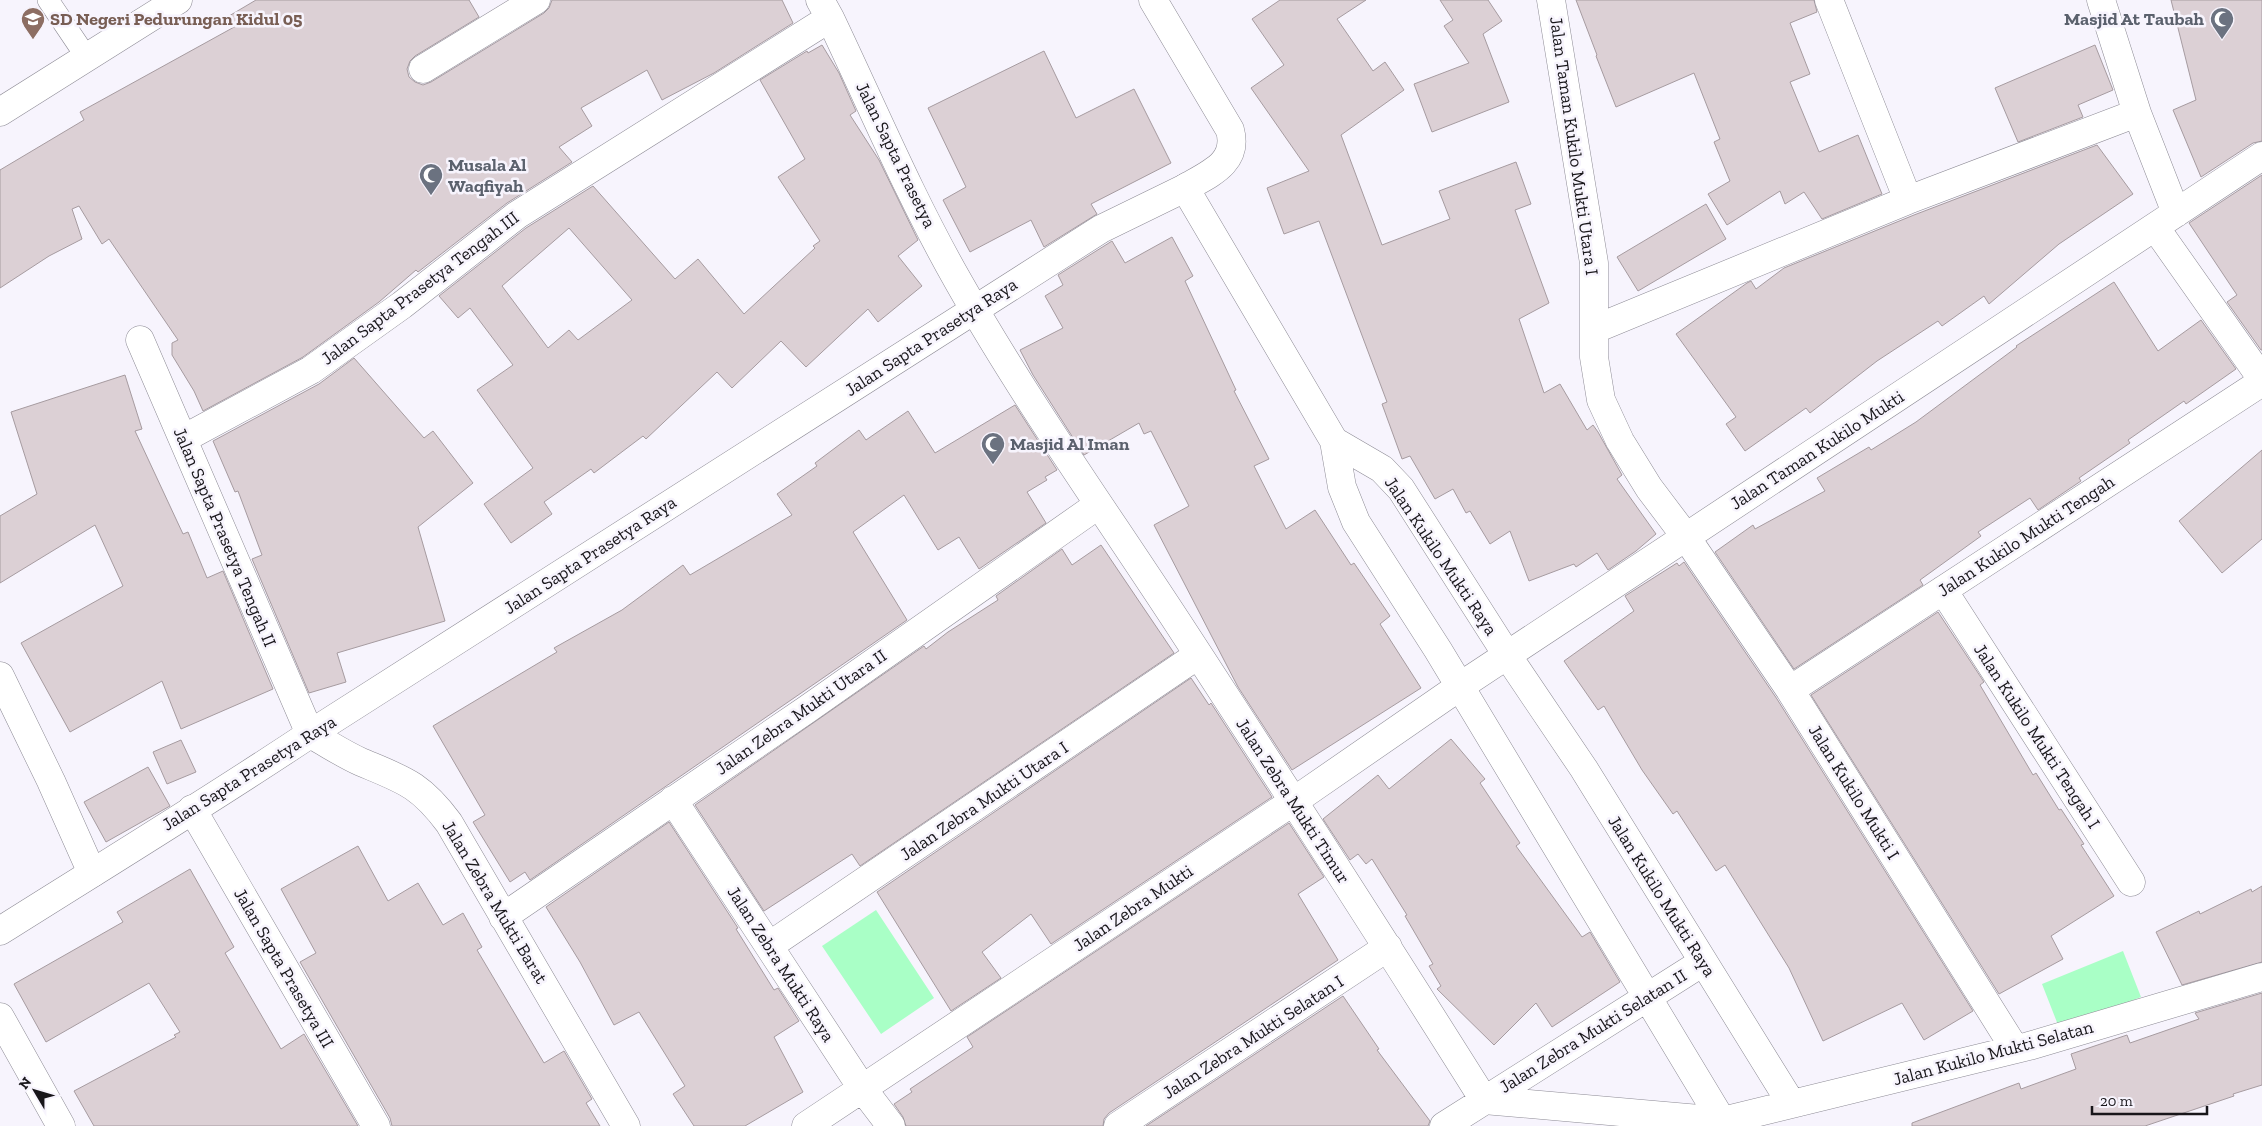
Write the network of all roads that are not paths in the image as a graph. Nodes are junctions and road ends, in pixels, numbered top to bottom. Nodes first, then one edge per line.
1 (48, 0) edge
2 (178, 0) edge
3 (536, 0) edge
4 (1153, 0) edge
5 (1551, 0) edge
6 (1829, 0) edge
7 (2101, 0) edge
8 (825, 9) edge
9 (86, 58) junction
10 (423, 69) dead end
11 (0, 112) edge
12 (2136, 113) junction
13 (2262, 156) edge
14 (1185, 188) junction
15 (1908, 200) junction
16 (2166, 220) junction
17 (974, 310) junction
18 (1595, 329) junction
19 (140, 340) dead end
20 (2262, 380) edge
21 (183, 439) junction
22 (1334, 440) junction
23 (1098, 506) junction
24 (1686, 537) junction
25 (1943, 590) junction
26 (1198, 655) junction
27 (1507, 655) junction
28 (0, 676) edge
29 (1458, 688) junction
30 (1790, 690) junction
31 (310, 734) junction
32 (673, 800) junction
33 (1294, 802) junction
34 (192, 809) junction
35 (92, 873) junction
36 (2131, 882) dead end
37 (503, 917) junction
38 (0, 932) edge
39 (769, 946) junction
40 (1388, 948) junction
41 (1703, 962) junction
42 (2262, 977) edge
43 (1648, 997) junction
44 (0, 1017) edge
45 (2015, 1049) junction
46 (862, 1088) junction
47 (1484, 1100) junction
48 (1791, 1103) junction
49 (1722, 1121) junction
50 (62, 1126) edge
51 (376, 1126) edge
52 (626, 1126) edge
53 (806, 1126) edge
54 (891, 1126) edge
55 (1118, 1126) edge
56 (1444, 1126) edge

1 - 9 lane
2 - 9 street
3 - 10 street
4 - 14 street, Jalan Sapta Prasetya Raya
5 - 18 street, Jalan Taman Kukilo Mukti Utara I
6 - 15 street
7 - 12 street
8 - 17 street, Jalan Sapta Prasetya
8 - 21 street, Jalan Sapta Prasetya Tengah III
9 - 11 street
12 - 15 street
12 - 16 street
13 - 16 street, Jalan Taman Kukilo Mukti
14 - 17 street, Jalan Sapta Prasetya Raya
14 - 22 street
15 - 18 street
16 - 20 street
16 - 24 street, Jalan Taman Kukilo Mukti
17 - 23 street, Jalan Sapta Prasetya
17 - 31 street, Jalan Sapta Prasetya Raya
18 - 24 street, Jalan Taman Kukilo Mukti Utara I
19 - 21 street, Jalan Sapta Prasetya Tengah II
20 - 25 street, Jalan Kukilo Mukti Tengah
21 - 31 street, Jalan Sapta Prasetya Tengah II
22 - 27 street, Jalan Kukilo Mukti Raya
22 - 29 street
23 - 26 street, Jalan Zebra Mukti Timur
23 - 32 street, Jalan Zebra Mukti Utara II
24 - 27 street, Jalan Taman Kukilo Mukti
24 - 30 street, Jalan Kukilo Mukti I
25 - 30 street, Jalan Kukilo Mukti Tengah
25 - 36 street, Jalan Kukilo Mukti Tengah I
26 - 33 street, Jalan Zebra Mukti Timur
26 - 39 street, Jalan Zebra Mukti Utara I
27 - 29 street, Jalan Taman Kukilo Mukti
27 - 41 street, Jalan Kukilo Mukti Raya
28 - 35 street
29 - 33 street, Jalan Zebra Mukti
29 - 43 street
30 - 45 street, Jalan Kukilo Mukti I
31 - 34 street, Jalan Sapta Prasetya Raya
31 - 37 street, Jalan Zebra Mukti Barat
32 - 37 street, Jalan Zebra Mukti Utara II
32 - 39 street, Jalan Zebra Mukti Raya
33 - 40 street, Jalan Zebra Mukti Timur
33 - 46 street, Jalan Zebra Mukti
34 - 35 street, Jalan Sapta Prasetya Raya
34 - 51 street, Jalan Sapta Prasetya III
35 - 38 street, Jalan Sapta Prasetya Raya
37 - 52 street, Jalan Zebra Mukti Barat
39 - 46 street, Jalan Zebra Mukti Raya
40 - 47 street, Jalan Zebra Mukti Timur
40 - 55 street, Jalan Zebra Mukti Selatan I
41 - 43 street, Jalan Zebra Mukti Selatan II
41 - 48 street, Jalan Kukilo Mukti Raya
42 - 45 street, Jalan Kukilo Mukti Selatan
43 - 47 street, Jalan Zebra Mukti Selatan II
43 - 49 street
44 - 50 street
45 - 48 street, Jalan Kukilo Mukti Selatan
46 - 53 street, Jalan Zebra Mukti
46 - 54 street, Jalan Zebra Mukti Raya
47 - 49 street, Jalan Zebra Mukti Selatan II
47 - 56 street, Jalan Zebra Mukti Selatan II
48 - 49 street, Jalan Kukilo Mukti Selatan

